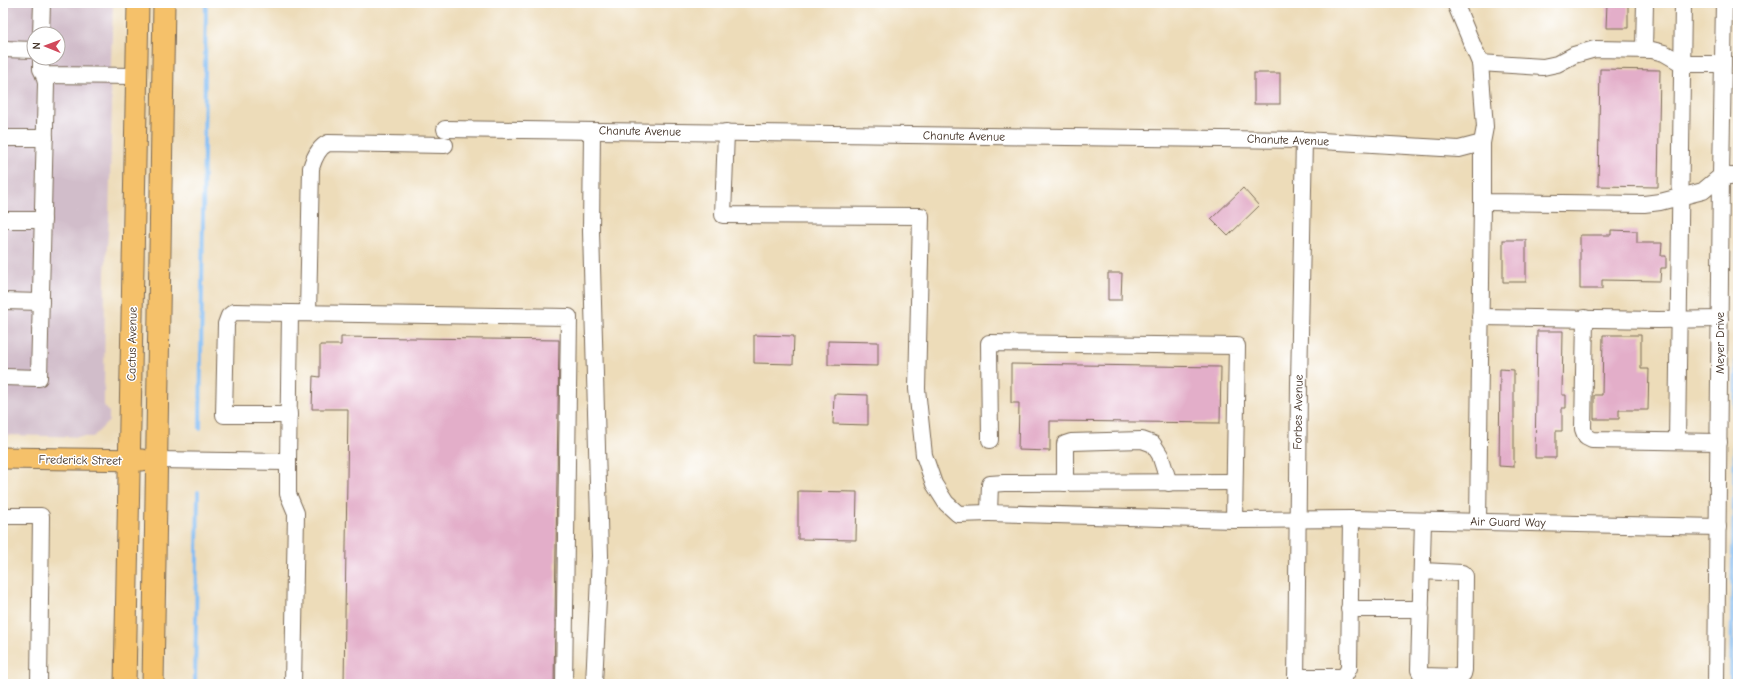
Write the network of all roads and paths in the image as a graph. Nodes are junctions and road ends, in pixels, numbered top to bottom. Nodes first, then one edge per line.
1 (42, 3) edge
2 (138, 3) edge
3 (164, 3) edge
4 (1455, 3) edge
5 (1645, 3) edge
6 (1683, 3) edge
7 (1724, 3) edge
8 (41, 26) edge
9 (3, 49) edge
10 (1644, 49) junction
11 (26, 50) edge
12 (1480, 63) junction
13 (1683, 64) junction
14 (1723, 64) junction
15 (41, 66) edge
16 (44, 75) junction
17 (136, 76) junction
18 (445, 129) dead end
19 (592, 131) junction
20 (726, 132) junction
21 (3, 138) edge
22 (45, 138) junction
23 (1304, 140) junction
24 (1482, 143) junction
25 (445, 145) dead end
26 (1721, 176) junction
27 (1738, 176) edge
28 (1681, 197) junction
29 (1482, 202) junction
30 (3, 220) edge
31 (43, 220) junction
32 (3, 301) edge
33 (41, 302) junction
34 (290, 313) junction
35 (308, 313) junction
36 (1480, 317) junction
37 (1585, 318) junction
38 (1720, 318) junction
39 (1678, 320) junction
40 (3, 377) edge
41 (289, 415) junction
42 (990, 440) dead end
43 (1677, 441) junction
44 (1719, 442) junction
45 (3, 458) edge
46 (129, 460) junction
47 (156, 460) junction
48 (288, 462) junction
49 (1234, 482) junction
50 (1064, 483) junction
51 (1169, 483) junction
52 (989, 513) junction
53 (3, 516) edge
54 (1234, 520) junction
55 (1297, 520) junction
56 (1351, 520) junction
57 (1423, 521) junction
58 (1478, 522) junction
59 (1718, 527) junction
60 (1422, 571) junction
61 (1349, 609) junction
62 (1421, 609) junction
63 (1345, 679) edge
64 (1296, 680) edge
65 (39, 684) edge
66 (125, 684) edge
67 (153, 684) edge
68 (293, 684) edge
69 (564, 684) edge
70 (594, 684) edge
71 (1716, 684) edge

1 - 8 street
2 - 17 main road, Cactus Avenue
3 - 47 main road
4 - 12 street
5 - 10 street
6 - 13 street
7 - 14 street, Meyer Drive
9 - 11 street
10 - 12 street
10 - 13 street
12 - 24 street
13 - 14 street
13 - 28 street
14 - 26 street, Meyer Drive
15 - 16 street
16 - 17 street
16 - 22 street
17 - 46 main road, Cactus Avenue
18 - 19 street, Chanute Avenue
19 - 20 street, Chanute Avenue
19 - 70 street
20 - 23 street, Chanute Avenue
20 - 52 street, Air Guard Way
21 - 22 street
22 - 31 street
23 - 24 street, Chanute Avenue
23 - 55 street, Forbes Avenue
24 - 29 street
25 - 35 street
26 - 27 street
26 - 28 street
26 - 38 street, Meyer Drive
28 - 29 street
28 - 39 street
29 - 36 street
30 - 31 street
31 - 33 street
32 - 33 street
33 - 40 street
34 - 35 street
34 - 41 street
34 - 41 street
35 - 69 street
36 - 37 street
36 - 58 street
37 - 39 street
37 - 43 street
38 - 39 street
38 - 44 street, Meyer Drive
39 - 43 street
41 - 48 street
42 - 49 street
43 - 44 street
44 - 59 street, Meyer Drive
45 - 46 main road, Frederick Street
46 - 47 main road, Frederick Street
46 - 66 main road, Cactus Avenue
47 - 48 street
47 - 67 main road
48 - 68 street
49 - 51 street
49 - 54 street
50 - 51 street
50 - 51 street
50 - 52 street
52 - 54 street, Air Guard Way
53 - 65 street
54 - 55 street, Air Guard Way
55 - 56 street, Air Guard Way
55 - 64 street, Forbes Avenue
56 - 57 street, Air Guard Way
56 - 61 street
57 - 58 street, Air Guard Way
57 - 60 street
58 - 59 street, Air Guard Way
59 - 71 street, Meyer Drive
60 - 62 street
60 - 62 street
61 - 62 street
61 - 63 street
63 - 64 street

